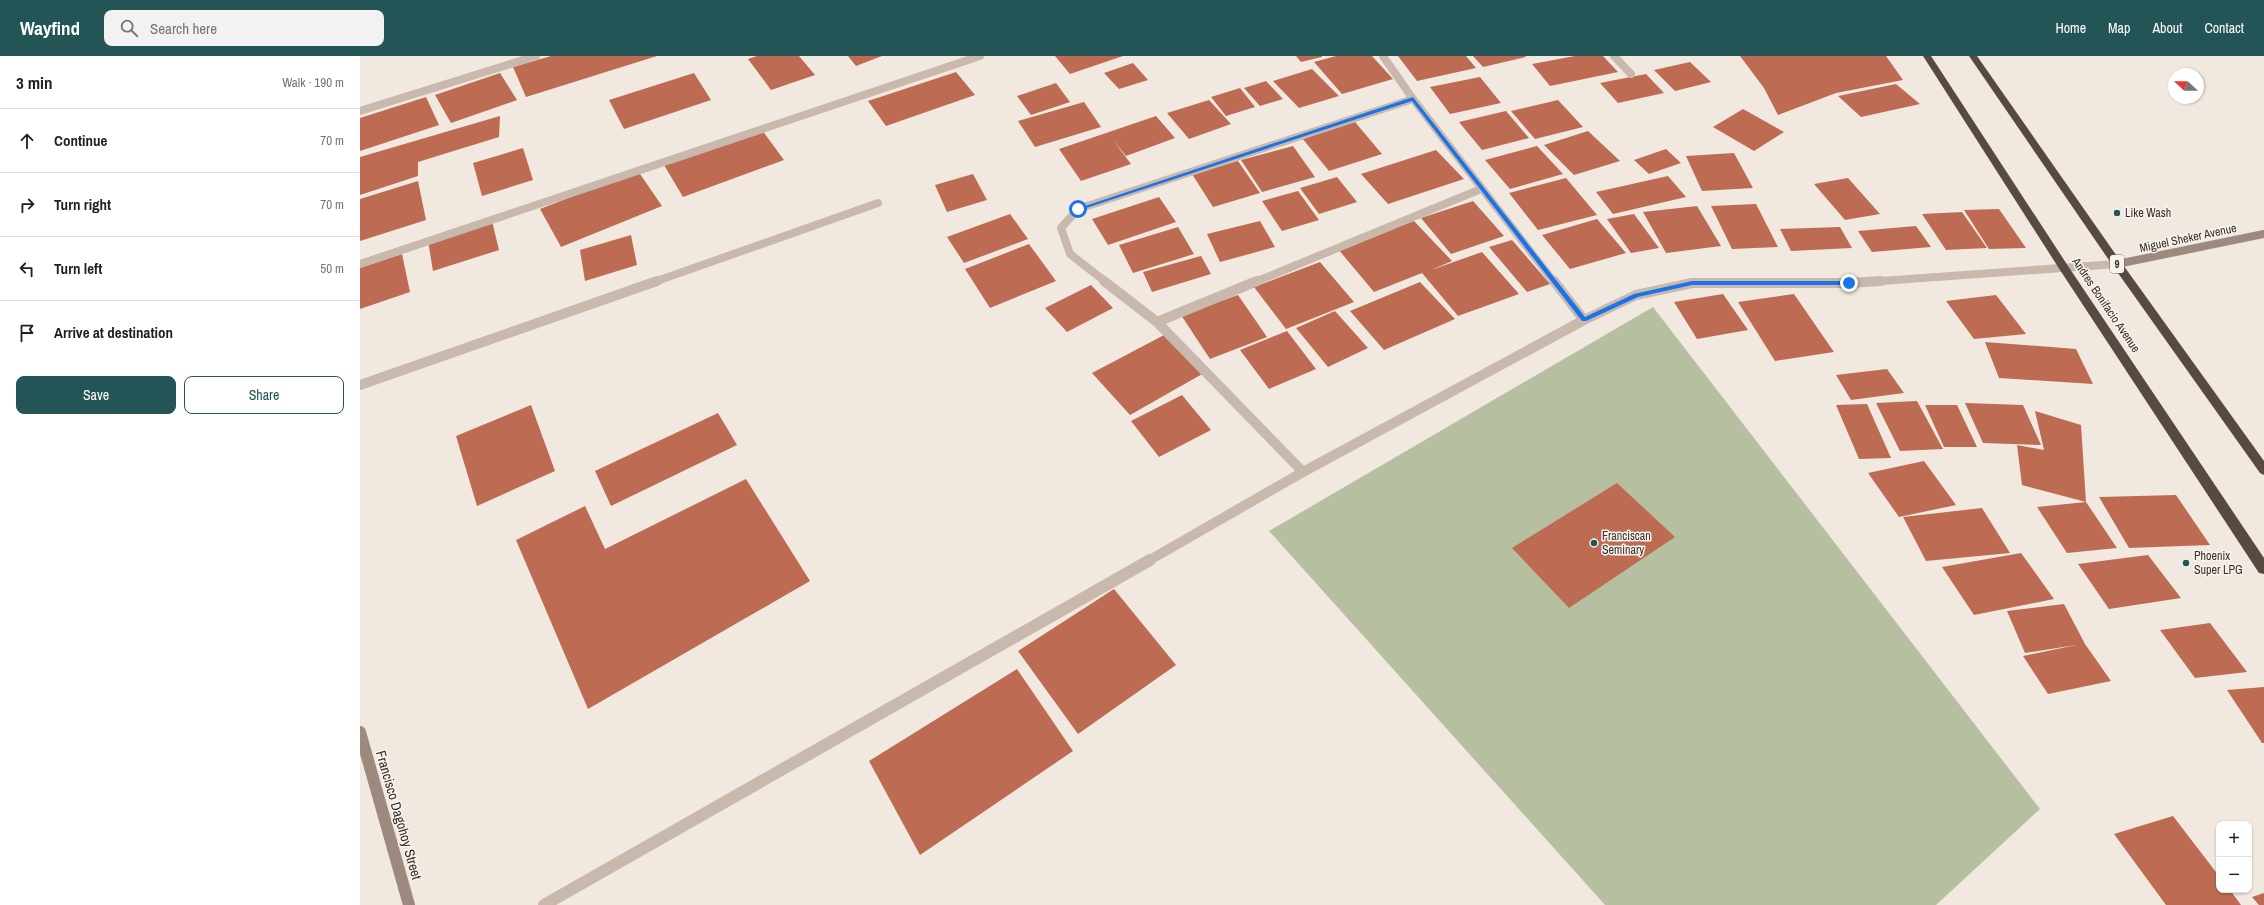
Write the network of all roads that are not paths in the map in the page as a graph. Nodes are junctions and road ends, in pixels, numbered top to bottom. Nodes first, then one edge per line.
1 (536, 56) edge
2 (980, 56) edge
3 (1383, 56) edge
4 (1614, 56) edge
5 (1927, 56) edge
6 (1973, 56) edge
7 (1631, 74) dead end
8 (1413, 99) junction
9 (360, 111) edge
10 (1481, 189) junction
11 (878, 203) dead end
12 (2264, 234) edge
13 (360, 264) edge
14 (2117, 264) junction
15 (2064, 268) junction
16 (1584, 320) junction
17 (1157, 322) junction
18 (360, 385) edge
19 (2264, 470) edge
20 (1303, 472) junction
21 (2264, 569) edge
22 (360, 732) edge
23 (409, 905) edge
24 (544, 905) edge

1 - 9 street
2 - 13 street
3 - 8 street
4 - 7 street
5 - 15 highway, Andres Bonifacio Avenue
6 - 14 highway, 9
8 - 10 street
8 - 17 street
10 - 16 street
10 - 17 street
11 - 18 street
12 - 14 street, Miguel Sheker Avenue
14 - 15 street
14 - 19 highway, 9
15 - 16 street
15 - 21 highway, Andres Bonifacio Avenue
16 - 20 street
17 - 20 street
20 - 24 street
22 - 23 street, Francisco Dagohoy Street

